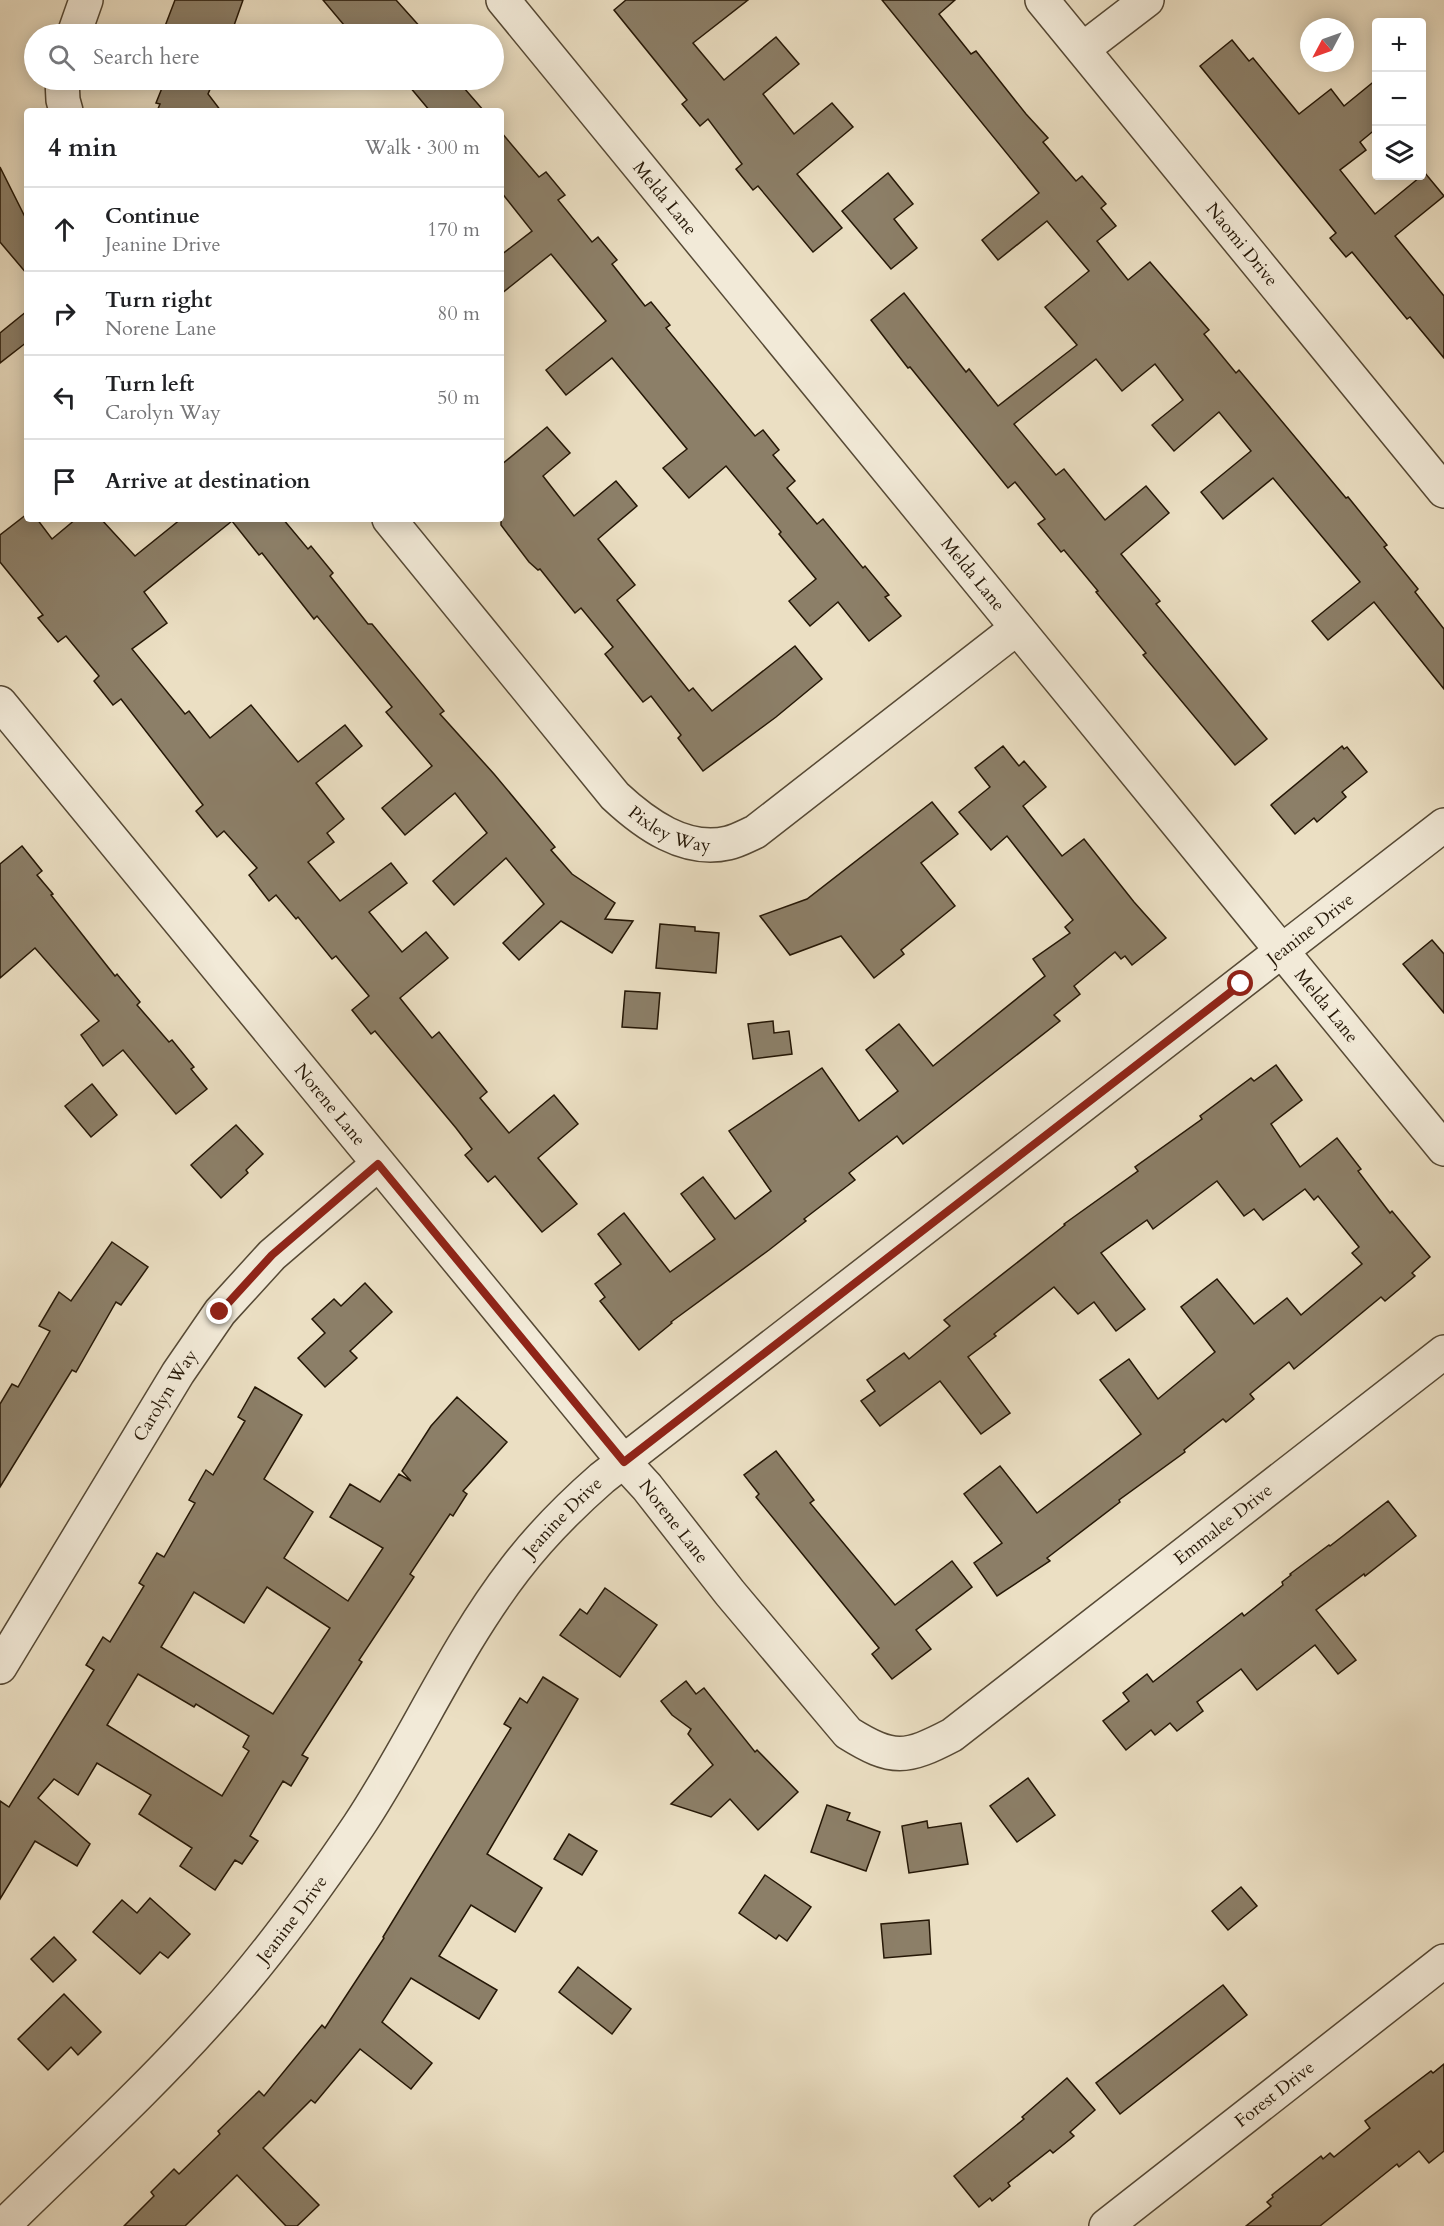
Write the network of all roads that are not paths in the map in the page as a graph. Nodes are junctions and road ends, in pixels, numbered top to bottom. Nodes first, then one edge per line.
1 (86, 0) edge
2 (503, 0) edge
3 (1042, 0) edge
4 (1146, 0) edge
5 (78, 24) edge
6 (1083, 49) junction
7 (62, 90) edge
8 (65, 108) edge
9 (1444, 491) edge
10 (391, 522) edge
11 (1017, 628) junction
12 (0, 704) edge
13 (1444, 825) edge
14 (1280, 951) junction
15 (1444, 1149) edge
16 (378, 1164) junction
17 (1444, 1352) edge
18 (624, 1462) junction
19 (0, 1667) edge
20 (1001, 1697) joint
21 (1444, 1961) edge
22 (3, 2226) edge
23 (1106, 2226) edge

1 - 5 street
2 - 11 street, Melda Lane
3 - 6 street, Naomi Drive
4 - 6 street
6 - 9 street, Naomi Drive
7 - 8 street
10 - 11 street, Pixley Way
11 - 14 street, Melda Lane
12 - 16 street, Norene Lane
13 - 14 street, Jeanine Drive
14 - 15 street, Melda Lane
14 - 18 street, Jeanine Drive
16 - 18 street, Norene Lane
16 - 19 street, Carolyn Way
17 - 20 street, Emmalee Drive
18 - 20 street, Norene Lane
18 - 22 street, Jeanine Drive
21 - 23 street, Forest Drive

